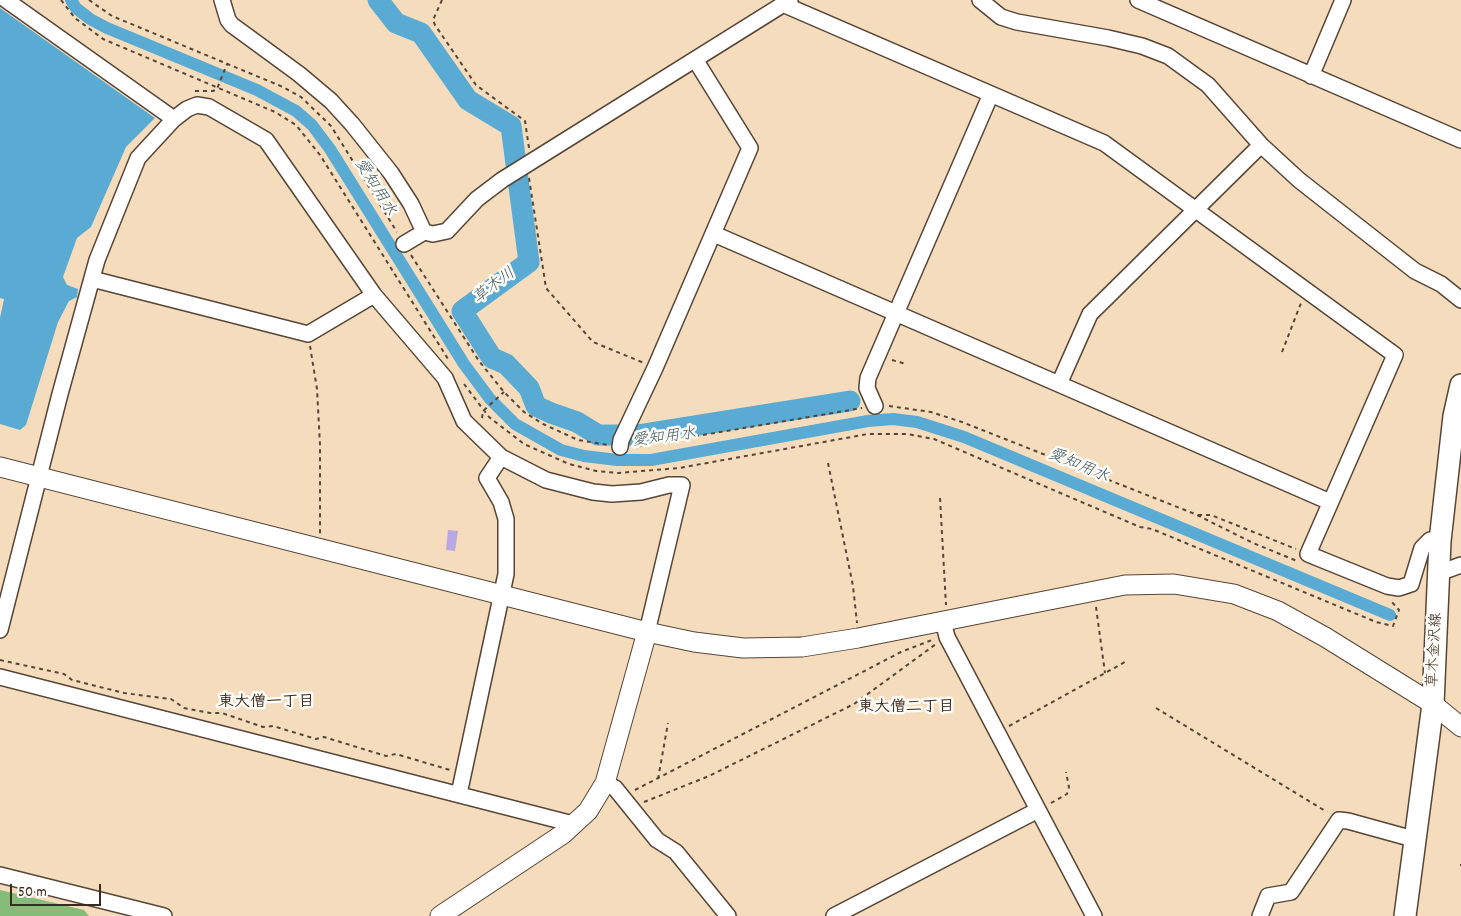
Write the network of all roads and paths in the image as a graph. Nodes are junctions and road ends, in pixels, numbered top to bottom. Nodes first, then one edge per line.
1 (6, 0) edge
2 (61, 0) edge
3 (89, 0) edge
4 (222, 0) edge
5 (442, 0) edge
6 (980, 0) edge
7 (1138, 0) edge
8 (1343, 0) edge
9 (788, 2) edge
10 (696, 61) junction
11 (227, 64) junction
12 (1311, 76) junction
13 (217, 88) junction
14 (991, 94) junction
15 (174, 119) junction
16 (1461, 140) edge
17 (1261, 145) junction
18 (531, 164) junction
19 (1194, 210) junction
20 (424, 232) junction
21 (714, 234) junction
22 (404, 244) junction
23 (92, 279) junction
24 (1308, 292) junction
25 (374, 295) junction
26 (1461, 300) edge
27 (896, 314) junction
28 (308, 334) junction
29 (1282, 352) dead end
30 (878, 355) junction
31 (448, 360) dead end
32 (906, 364) dead end
33 (655, 368) junction
34 (464, 384) dead end
35 (1059, 384) junction
36 (1461, 385) edge
37 (504, 392) junction
38 (875, 406) junction
39 (483, 411) junction
40 (620, 447) junction
41 (500, 457) junction
42 (828, 463) dead end
43 (0, 467) edge
44 (39, 477) junction
45 (940, 498) dead end
46 (1330, 502) junction
47 (1195, 514) junction
48 (1440, 542) junction
49 (318, 547) junction
50 (1306, 559) junction
51 (1461, 565) edge
52 (1439, 573) junction
53 (503, 593) junction
54 (1383, 598) dead end
55 (1096, 607) dead end
56 (945, 629) junction
57 (0, 630) edge
58 (647, 632) junction
59 (858, 638) junction
60 (0, 660) edge
61 (1125, 662) dead end
62 (1105, 673) junction
63 (0, 677) edge
64 (1433, 704) junction
65 (1156, 708) dead end
66 (668, 723) dead end
67 (1461, 727) edge
68 (997, 733) junction
69 (1066, 772) dead end
70 (463, 773) junction
71 (658, 779) junction
72 (605, 783) junction
73 (459, 794) junction
74 (627, 804) junction
75 (1037, 810) junction
76 (1339, 820) junction
77 (573, 824) junction
78 (1417, 840) junction
79 (0, 875) edge
80 (164, 916) edge
81 (440, 916) edge
82 (728, 916) edge
83 (834, 916) edge
84 (1094, 916) edge
85 (1260, 916) edge
86 (1406, 916) edge

1 - 15 street
2 - 13 path
3 - 11 path
4 - 20 street
5 - 18 path
6 - 17 street
7 - 12 street
8 - 12 street
9 - 10 street
9 - 14 street
10 - 18 street
10 - 21 street
11 - 13 path
11 - 22 path
12 - 16 street
13 - 31 path
14 - 19 street
14 - 27 street
15 - 23 street
15 - 25 street
17 - 19 street
17 - 26 street
18 - 20 street
18 - 33 path
19 - 24 street
19 - 35 street
20 - 22 street
21 - 27 street
21 - 33 street
22 - 37 path
23 - 28 street
23 - 44 street
24 - 29 path
24 - 46 street
25 - 28 street
25 - 41 street
27 - 30 street
27 - 35 street
28 - 49 path
30 - 32 path
30 - 38 street
33 - 40 street
34 - 39 path
35 - 46 street
36 - 48 main road, 草木金沢線
37 - 39 path
37 - 40 path
38 - 40 path
38 - 47 path
39 - 54 path
41 - 53 street
41 - 58 street
42 - 59 path
43 - 44 street
44 - 49 street
44 - 57 street
45 - 56 path
46 - 50 street
47 - 50 path
47 - 50 path
48 - 50 street
48 - 52 main road, 草木金沢線
49 - 53 street
51 - 52 street
52 - 64 main road, 草木金沢線
53 - 58 street
53 - 70 street
55 - 62 path
56 - 59 street
56 - 64 street
56 - 68 street
56 - 71 path
56 - 74 path
58 - 59 street
58 - 72 street
60 - 70 path
61 - 62 path
62 - 68 path
63 - 73 street
64 - 67 street
64 - 78 main road, 草木金沢線
65 - 76 path
66 - 71 path
68 - 75 street
69 - 75 path
70 - 73 street
71 - 74 path
72 - 74 street
72 - 77 street
73 - 77 street
74 - 82 street
75 - 83 street
75 - 84 street
76 - 78 street
76 - 85 street
77 - 81 street
78 - 86 main road, 草木金沢線
79 - 80 street

